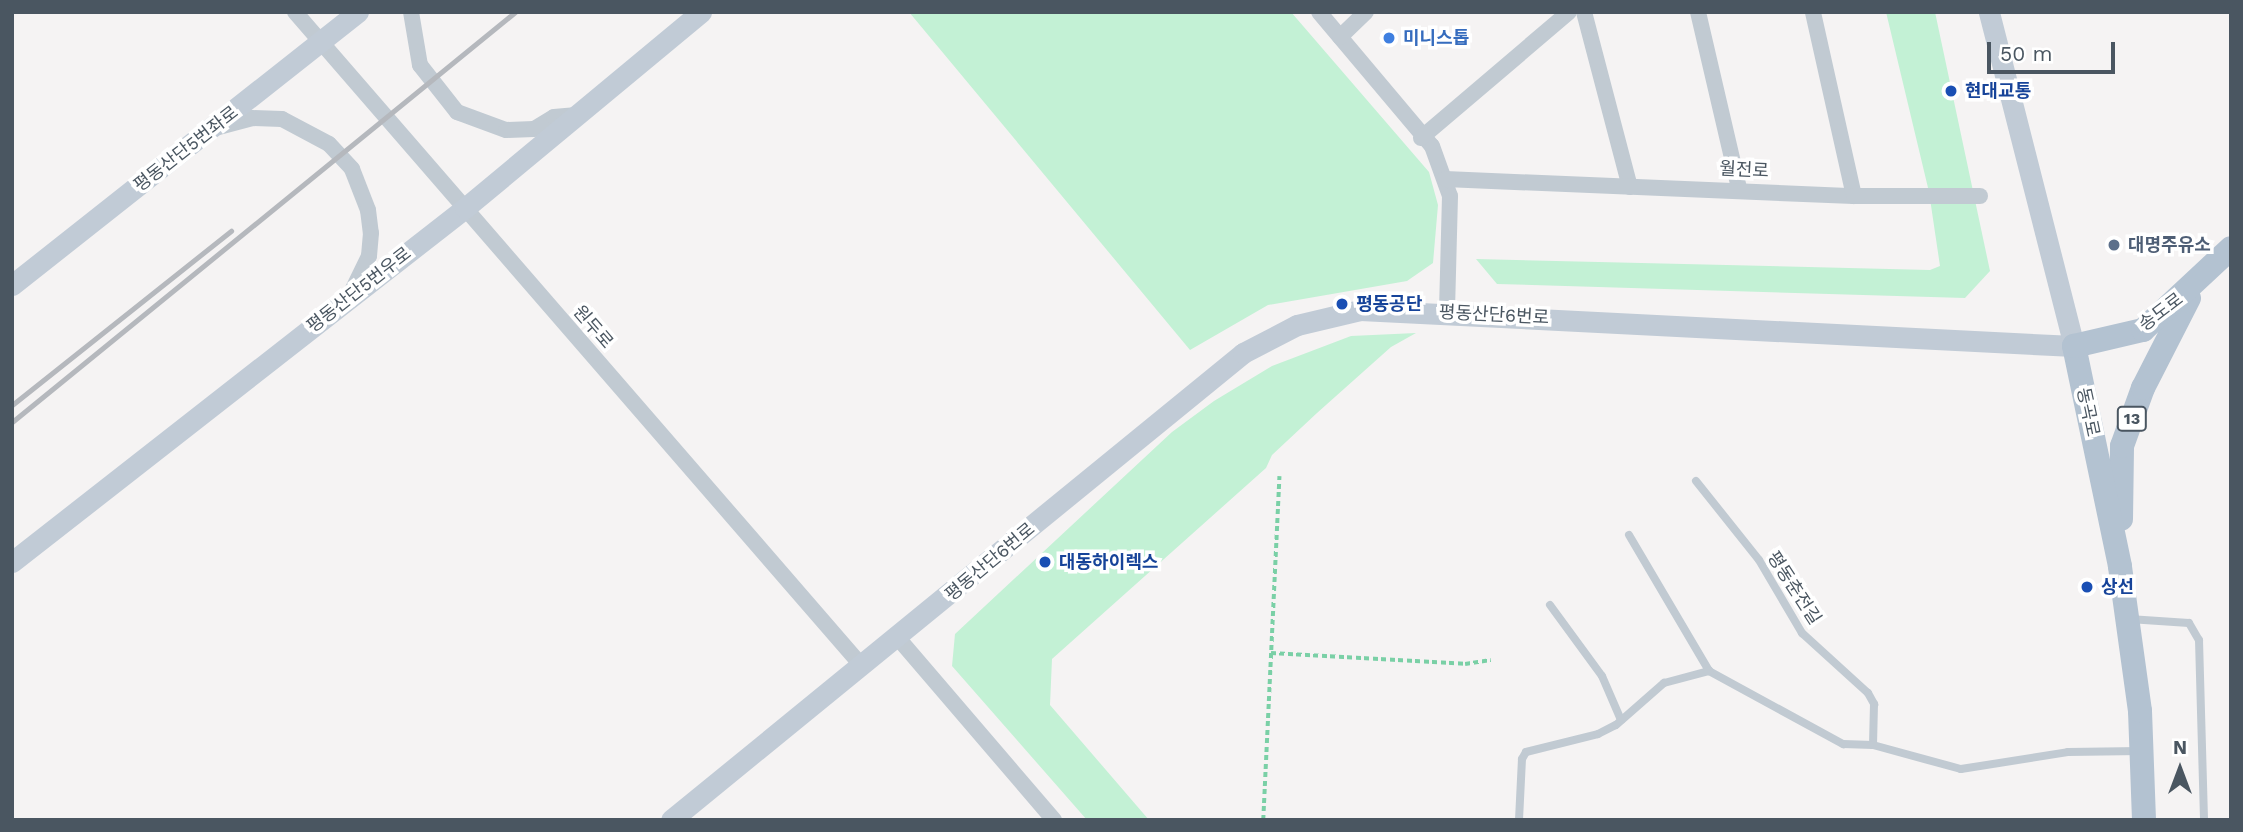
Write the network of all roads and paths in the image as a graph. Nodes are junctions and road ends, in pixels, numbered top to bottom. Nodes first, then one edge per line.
1 (295, 12) edge
2 (358, 12) edge
3 (411, 12) edge
4 (701, 12) edge
5 (1318, 12) edge
6 (1366, 12) edge
7 (1569, 12) edge
8 (1584, 12) edge
9 (1698, 12) edge
10 (1813, 12) edge
11 (1989, 12) edge
12 (1340, 37) junction
13 (320, 42) junction
14 (577, 115) junction
15 (211, 129) junction
16 (1421, 138) junction
17 (1445, 179) junction
18 (1630, 187) junction
19 (1739, 188) junction
20 (1854, 196) junction
21 (1980, 196) dead end
22 (465, 208) junction
23 (2231, 248) edge
24 (12, 285) edge
25 (2197, 285) junction
26 (348, 299) junction
27 (1447, 312) junction
28 (2074, 346) junction
29 (1279, 476) dead end
30 (1696, 481) dead end
31 (1629, 535) dead end
32 (12, 562) edge
33 (2120, 566) junction
34 (1550, 605) dead end
35 (2127, 619) junction
36 (898, 638) junction
37 (1271, 653) junction
38 (1491, 660) dead end
39 (862, 666) junction
40 (1709, 671) junction
41 (1621, 720) junction
42 (1873, 745) junction
43 (2143, 751) junction
44 (671, 820) edge
45 (1054, 820) edge
46 (1263, 820) edge
47 (1519, 820) edge
48 (2144, 820) edge
49 (2204, 820) edge

1 - 13 street, 원두로
2 - 13 street, 평동산단5번좌로
3 - 14 street
4 - 14 street, 평동산단5번우로
5 - 12 street
6 - 12 street
7 - 16 street
8 - 18 street
9 - 19 street
10 - 20 street
11 - 28 street, 동곡로
12 - 16 street
13 - 15 street, 평동산단5번좌로
13 - 22 street, 원두로
14 - 22 street, 평동산단5번우로
15 - 24 street, 평동산단5번좌로
15 - 26 street
16 - 17 street
17 - 18 street, 월전로
17 - 27 street
18 - 19 street, 월전로
19 - 20 street, 월전로
20 - 21 street, 월전로
22 - 26 street, 평동산단5번우로
22 - 39 street, 원두로
23 - 25 main road, 송도로 / 13
25 - 28 main road, 송도로 / 13
25 - 33 main road, 13
26 - 32 street, 평동산단5번우로
27 - 28 street, 평동산단6번로
27 - 36 street, 평동산단6번로
28 - 33 main road, 동곡로 / 13
29 - 37 path
30 - 42 lane, 평동춘전길
31 - 40 lane
33 - 35 main road, 동곡로 / 13
34 - 41 lane
35 - 43 main road, 동곡로 / 13
35 - 49 lane
36 - 39 street, 평동산단6번로
36 - 45 street
37 - 38 path
37 - 46 path
39 - 44 street, 평동산단6번로
40 - 41 lane
40 - 42 lane
41 - 47 lane
42 - 43 lane
43 - 48 main road, 동곡로 / 13

